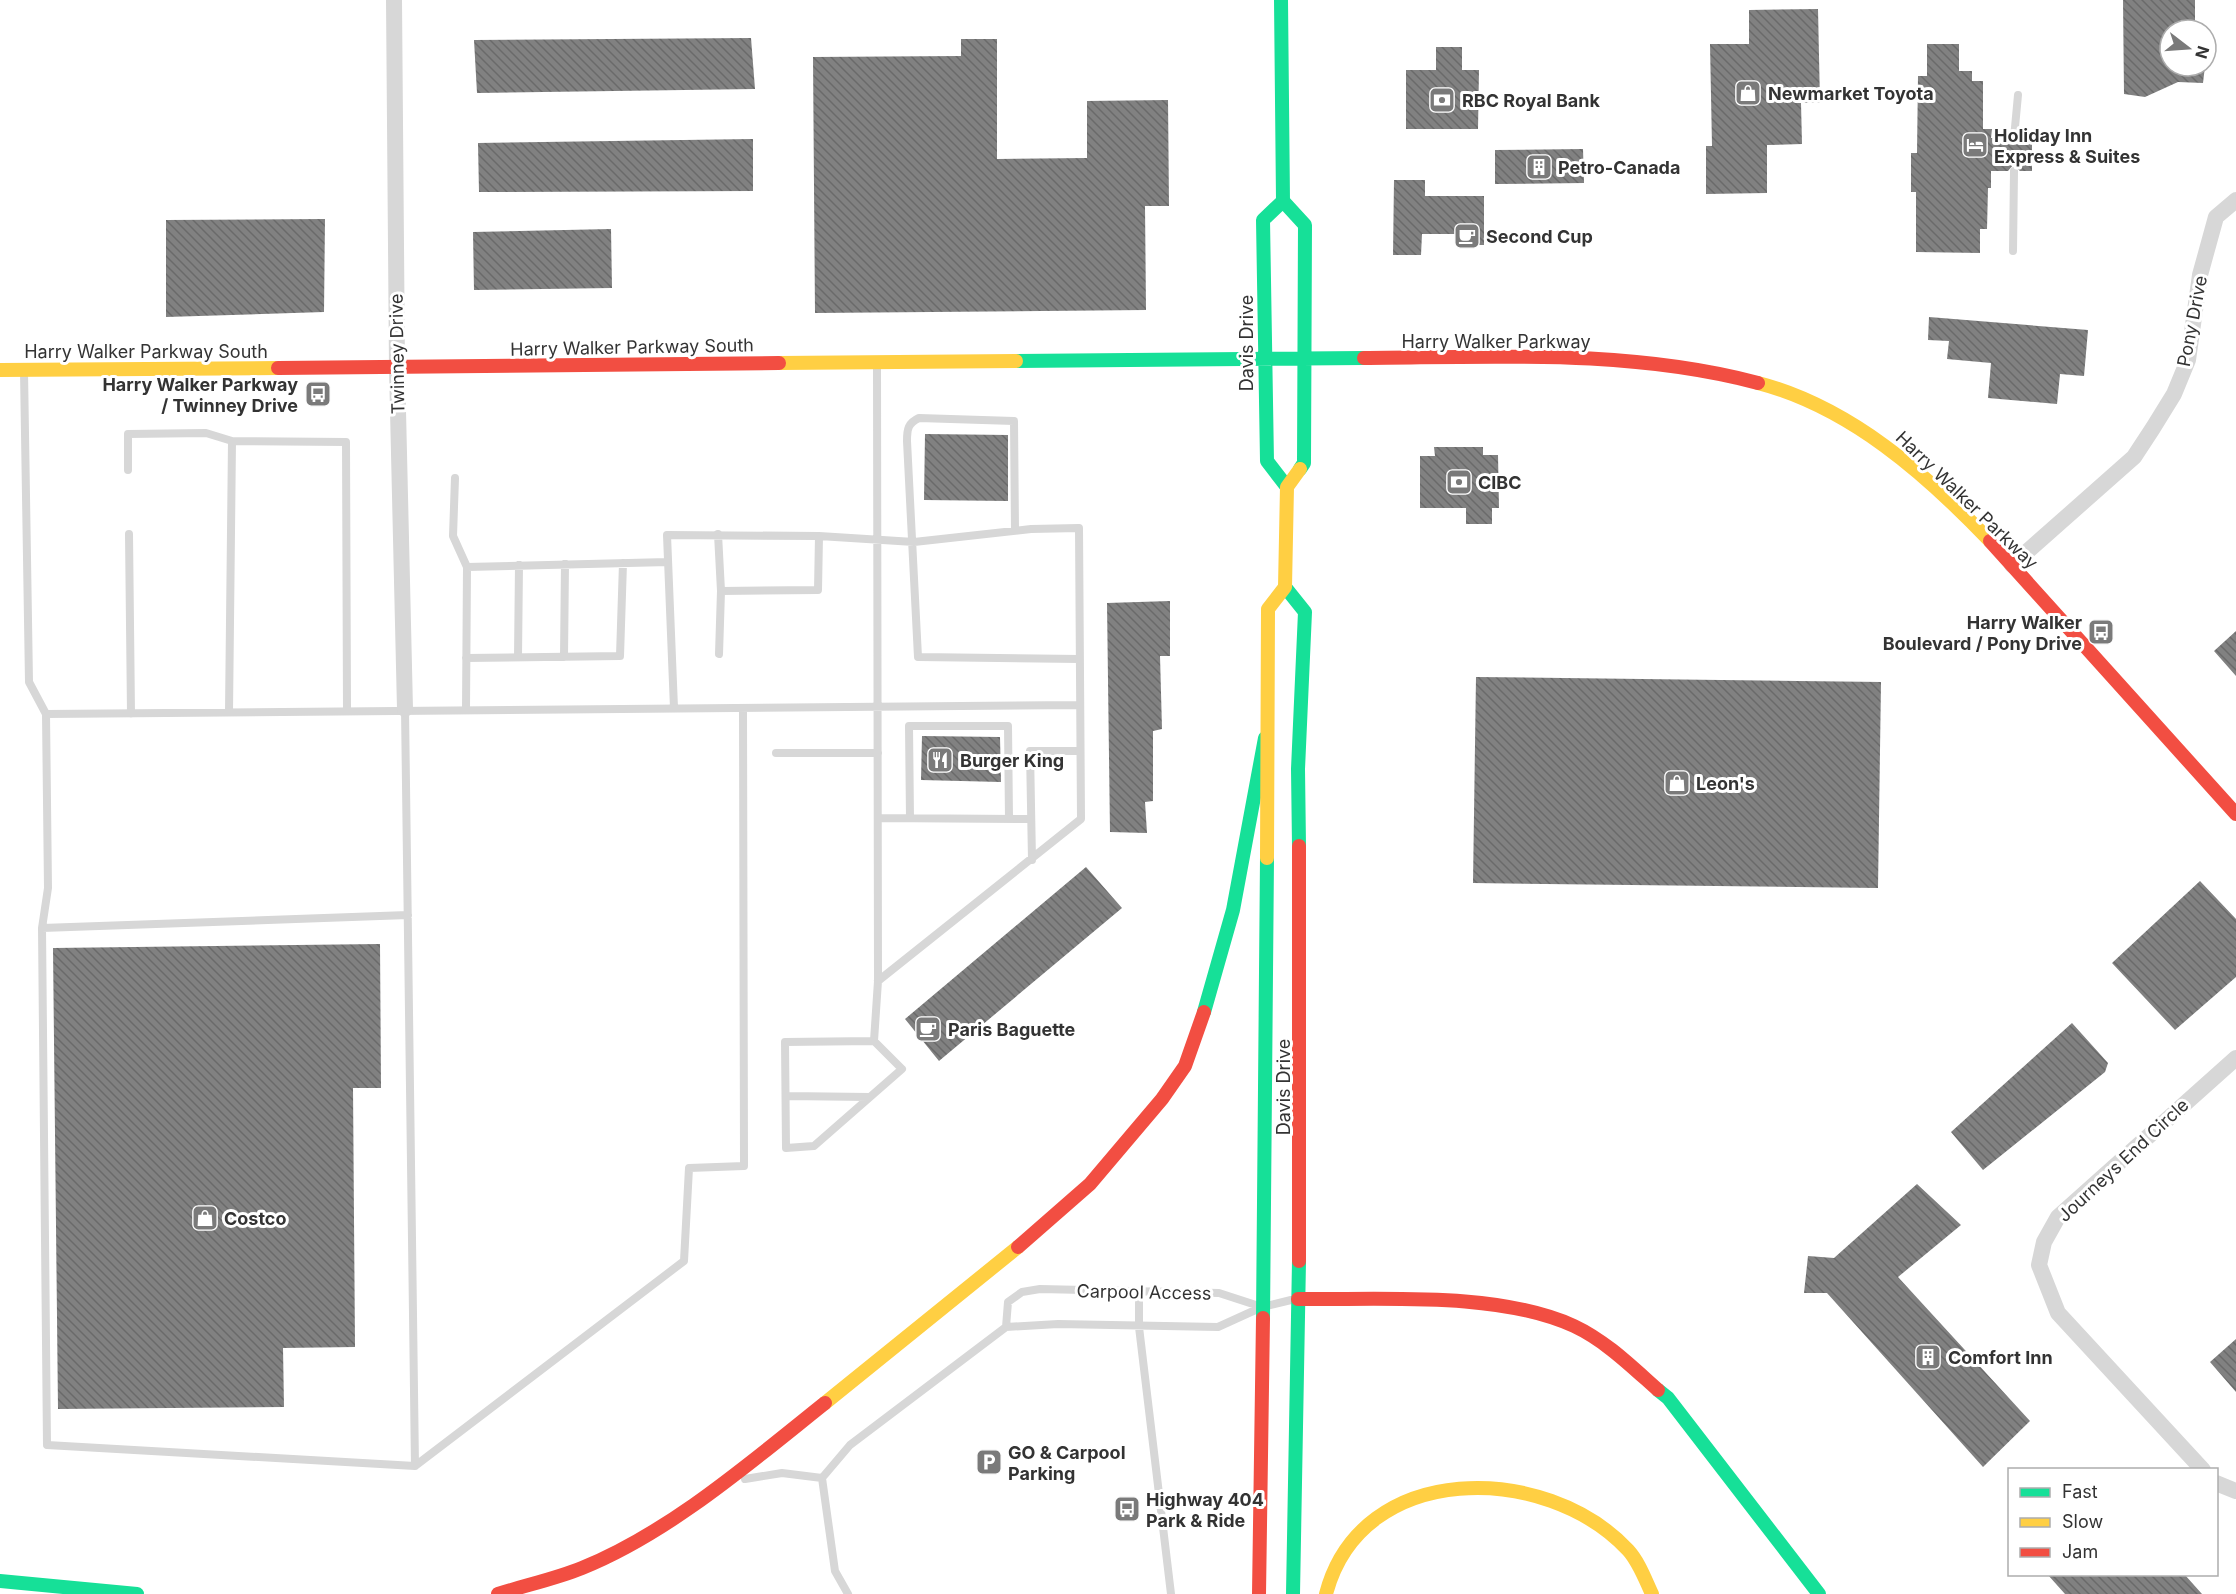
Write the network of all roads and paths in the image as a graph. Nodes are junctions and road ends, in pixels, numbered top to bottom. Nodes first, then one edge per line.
1 (394, 0) edge
2 (1281, 0) edge
3 (2018, 95) dead end
4 (2014, 138) dead end
5 (2014, 171) dead end
6 (2236, 200) edge
7 (1282, 201) junction
8 (2013, 251) dead end
9 (1264, 357) junction
10 (1305, 358) junction
11 (877, 362) junction
12 (397, 368) junction
13 (0, 370) edge
14 (24, 370) junction
15 (232, 441) junction
16 (128, 470) dead end
17 (455, 478) dead end
18 (1287, 487) junction
19 (1015, 530) junction
20 (129, 534) dead end
21 (718, 534) junction
22 (819, 536) junction
23 (877, 542) junction
24 (914, 542) junction
25 (668, 562) junction
26 (623, 563) junction
27 (565, 564) junction
28 (2012, 565) junction
29 (519, 566) junction
30 (467, 567) junction
31 (1285, 587) junction
32 (721, 591) junction
33 (720, 654) dead end
34 (518, 657) junction
35 (564, 657) junction
36 (466, 658) junction
37 (1080, 659) junction
38 (1080, 705) junction
39 (674, 708) junction
40 (743, 708) junction
41 (878, 708) junction
42 (405, 709) junction
43 (466, 709) junction
44 (347, 710) junction
45 (229, 712) junction
46 (46, 714) junction
47 (131, 714) junction
48 (1266, 738) junction
49 (1080, 751) junction
50 (776, 753) dead end
51 (878, 753) junction
52 (2236, 814) edge
53 (878, 819) junction
54 (910, 819) junction
55 (1010, 819) junction
56 (1031, 819) junction
57 (1032, 860) junction
58 (408, 915) junction
59 (42, 928) junction
60 (878, 981) junction
61 (874, 1041) junction
62 (2236, 1058) edge
63 (786, 1096) junction
64 (869, 1097) junction
65 (1139, 1293) junction
66 (1298, 1299) junction
67 (1262, 1307) junction
68 (1006, 1327) junction
69 (1139, 1327) junction
70 (415, 1466) junction
71 (2201, 1468) edge
72 (822, 1478) junction
73 (729, 1479) junction
74 (2218, 1482) edge
75 (2236, 1491) edge
76 (0, 1581) edge
77 (137, 1594) edge
78 (498, 1594) edge
79 (848, 1594) edge
80 (1172, 1594) edge
81 (1259, 1594) edge
82 (1293, 1594) edge
83 (1326, 1594) edge
84 (1652, 1594) edge
85 (1819, 1594) edge

1 - 12 street, Twinney Drive
2 - 7 main road
3 - 4 lane
5 - 8 lane
6 - 28 street, Pony Drive
7 - 9 main road, Davis Drive
7 - 10 main road
9 - 10 main road, Harry Walker Parkway
9 - 11 main road, Harry Walker Parkway South
9 - 18 main road, Davis Drive
10 - 18 main road
10 - 28 main road, Harry Walker Parkway
11 - 12 main road, Harry Walker Parkway South
11 - 23 lane
12 - 14 main road, Harry Walker Parkway South
12 - 42 street, Twinney Drive
13 - 14 main road, Harry Walker Parkway South
14 - 46 lane
15 - 16 lane
15 - 44 lane
15 - 45 lane
17 - 30 lane
18 - 31 main road
19 - 24 lane
19 - 24 lane
19 - 37 lane
20 - 47 lane
21 - 22 lane
21 - 25 lane
21 - 32 lane
22 - 23 lane
22 - 32 lane
23 - 24 lane
23 - 41 lane
24 - 37 lane
25 - 26 lane
25 - 39 lane
26 - 27 lane
26 - 35 lane
27 - 29 lane
27 - 35 lane
28 - 52 main road, Harry Walker Parkway
29 - 30 lane
29 - 34 lane
30 - 36 lane
31 - 48 main road, Davis Drive
31 - 66 main road, Davis Drive
32 - 33 lane
34 - 35 lane
34 - 36 lane
36 - 43 lane
37 - 38 lane
38 - 41 lane
38 - 49 lane
39 - 40 lane
39 - 43 lane
40 - 41 lane
40 - 70 lane
41 - 51 lane
42 - 43 lane
42 - 44 lane
42 - 58 lane
44 - 45 lane
45 - 47 lane
46 - 47 lane
46 - 59 lane
48 - 67 main road, Davis Drive
48 - 73 main road
49 - 56 lane
49 - 57 lane
50 - 51 lane
51 - 53 lane
53 - 54 lane
53 - 60 lane
54 - 55 lane
54 - 55 lane
55 - 56 lane
56 - 57 lane
57 - 60 lane
58 - 59 lane
58 - 70 lane
59 - 70 lane
60 - 61 lane
61 - 63 lane
61 - 64 lane
62 - 71 street, Journeys End Circle
63 - 64 lane
63 - 64 lane
65 - 67 lane, Carpool Access
65 - 68 lane, Carpool Access
65 - 69 lane
66 - 67 lane
66 - 82 main road, Davis Drive
66 - 85 main road
67 - 69 lane, Carpool Access
67 - 81 main road, Davis Drive
68 - 69 lane, Carpool Access
68 - 72 lane
69 - 80 lane
72 - 73 lane
72 - 79 lane
73 - 78 main road
74 - 75 street
76 - 77 main road
83 - 84 main road

